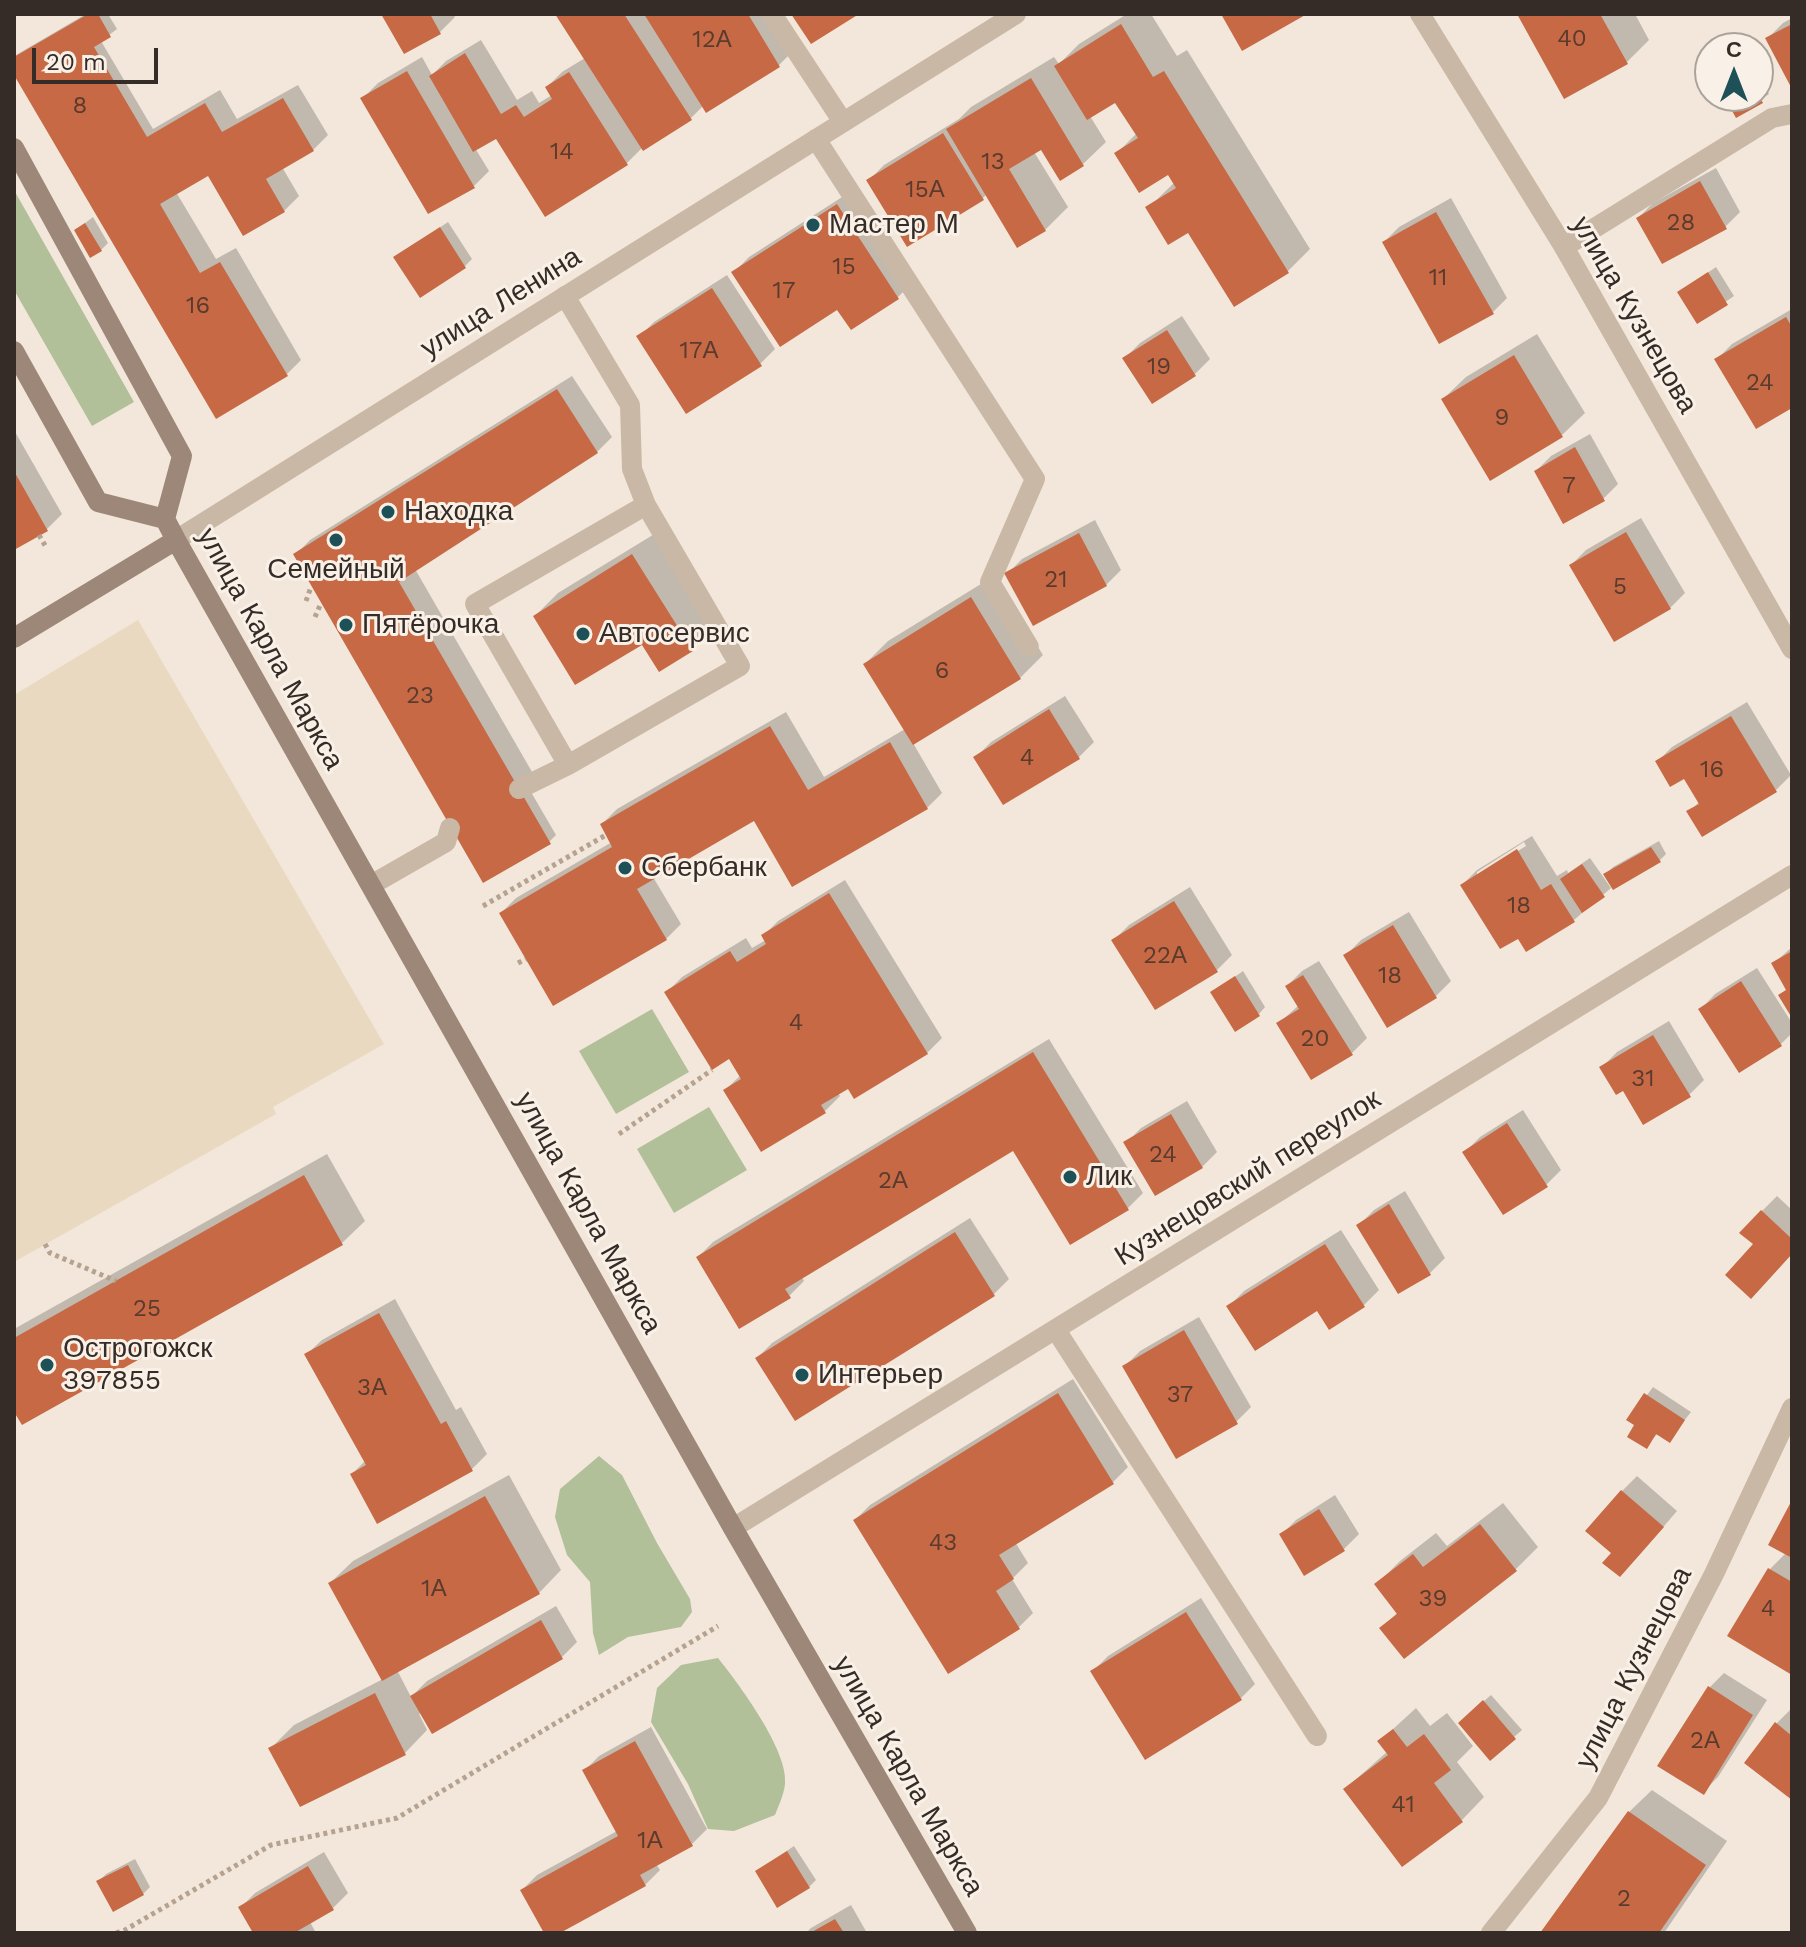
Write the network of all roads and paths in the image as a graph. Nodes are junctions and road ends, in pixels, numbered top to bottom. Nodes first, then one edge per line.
1 (772, 14) edge
2 (1016, 14) edge
3 (1420, 14) edge
4 (1792, 114) edge
5 (843, 122) junction
6 (816, 139) junction
7 (14, 148) edge
8 (1564, 247) junction
9 (565, 296) junction
10 (14, 351) edge
11 (646, 505) junction
12 (165, 519) junction
13 (39, 535) dead end
14 (176, 540) junction
15 (46, 547) dead end
16 (311, 587) dead end
17 (306, 601) dead end
18 (321, 603) dead end
19 (315, 617) dead end
20 (14, 638) edge
21 (1029, 647) dead end
22 (1792, 649) edge
23 (568, 765) junction
24 (519, 789) dead end
25 (450, 828) dead end
26 (606, 835) dead end
27 (1792, 875) edge
28 (371, 885) junction
29 (483, 906) dead end
30 (526, 959) dead end
31 (518, 963) dead end
32 (712, 1070) dead end
33 (619, 1134) dead end
34 (45, 1244) dead end
35 (116, 1281) dead end
36 (1056, 1330) junction
37 (1792, 1408) edge
38 (733, 1528) junction
39 (718, 1626) dead end
40 (1317, 1736) dead end
41 (116, 1933) edge
42 (967, 1933) edge
43 (1491, 1933) edge

1 - 5 street
2 - 5 street, улица Ленина
3 - 8 street, улица Кузнецова
4 - 8 street
5 - 6 street, улица Ленина
6 - 9 street, улица Ленина
6 - 21 street
7 - 12 main road, улица Карла Маркса
8 - 22 street, улица Кузнецова
9 - 11 street
9 - 14 street, улица Ленина
10 - 12 main road, улица Карла Маркса
11 - 23 street
11 - 23 street
12 - 14 main road, улица Карла Маркса
13 - 15 path
14 - 20 main road, улица Ленина
14 - 28 main road, улица Карла Маркса
16 - 17 path
18 - 19 path
23 - 24 street
25 - 28 street
26 - 29 path
27 - 36 street, Кузнецовский переулок
28 - 38 main road, улица Карла Маркса
30 - 31 path
32 - 33 path
34 - 35 path
36 - 38 street, Кузнецовский переулок
36 - 40 street
37 - 43 street, улица Кузнецова
38 - 42 main road, улица Карла Маркса
39 - 41 path

